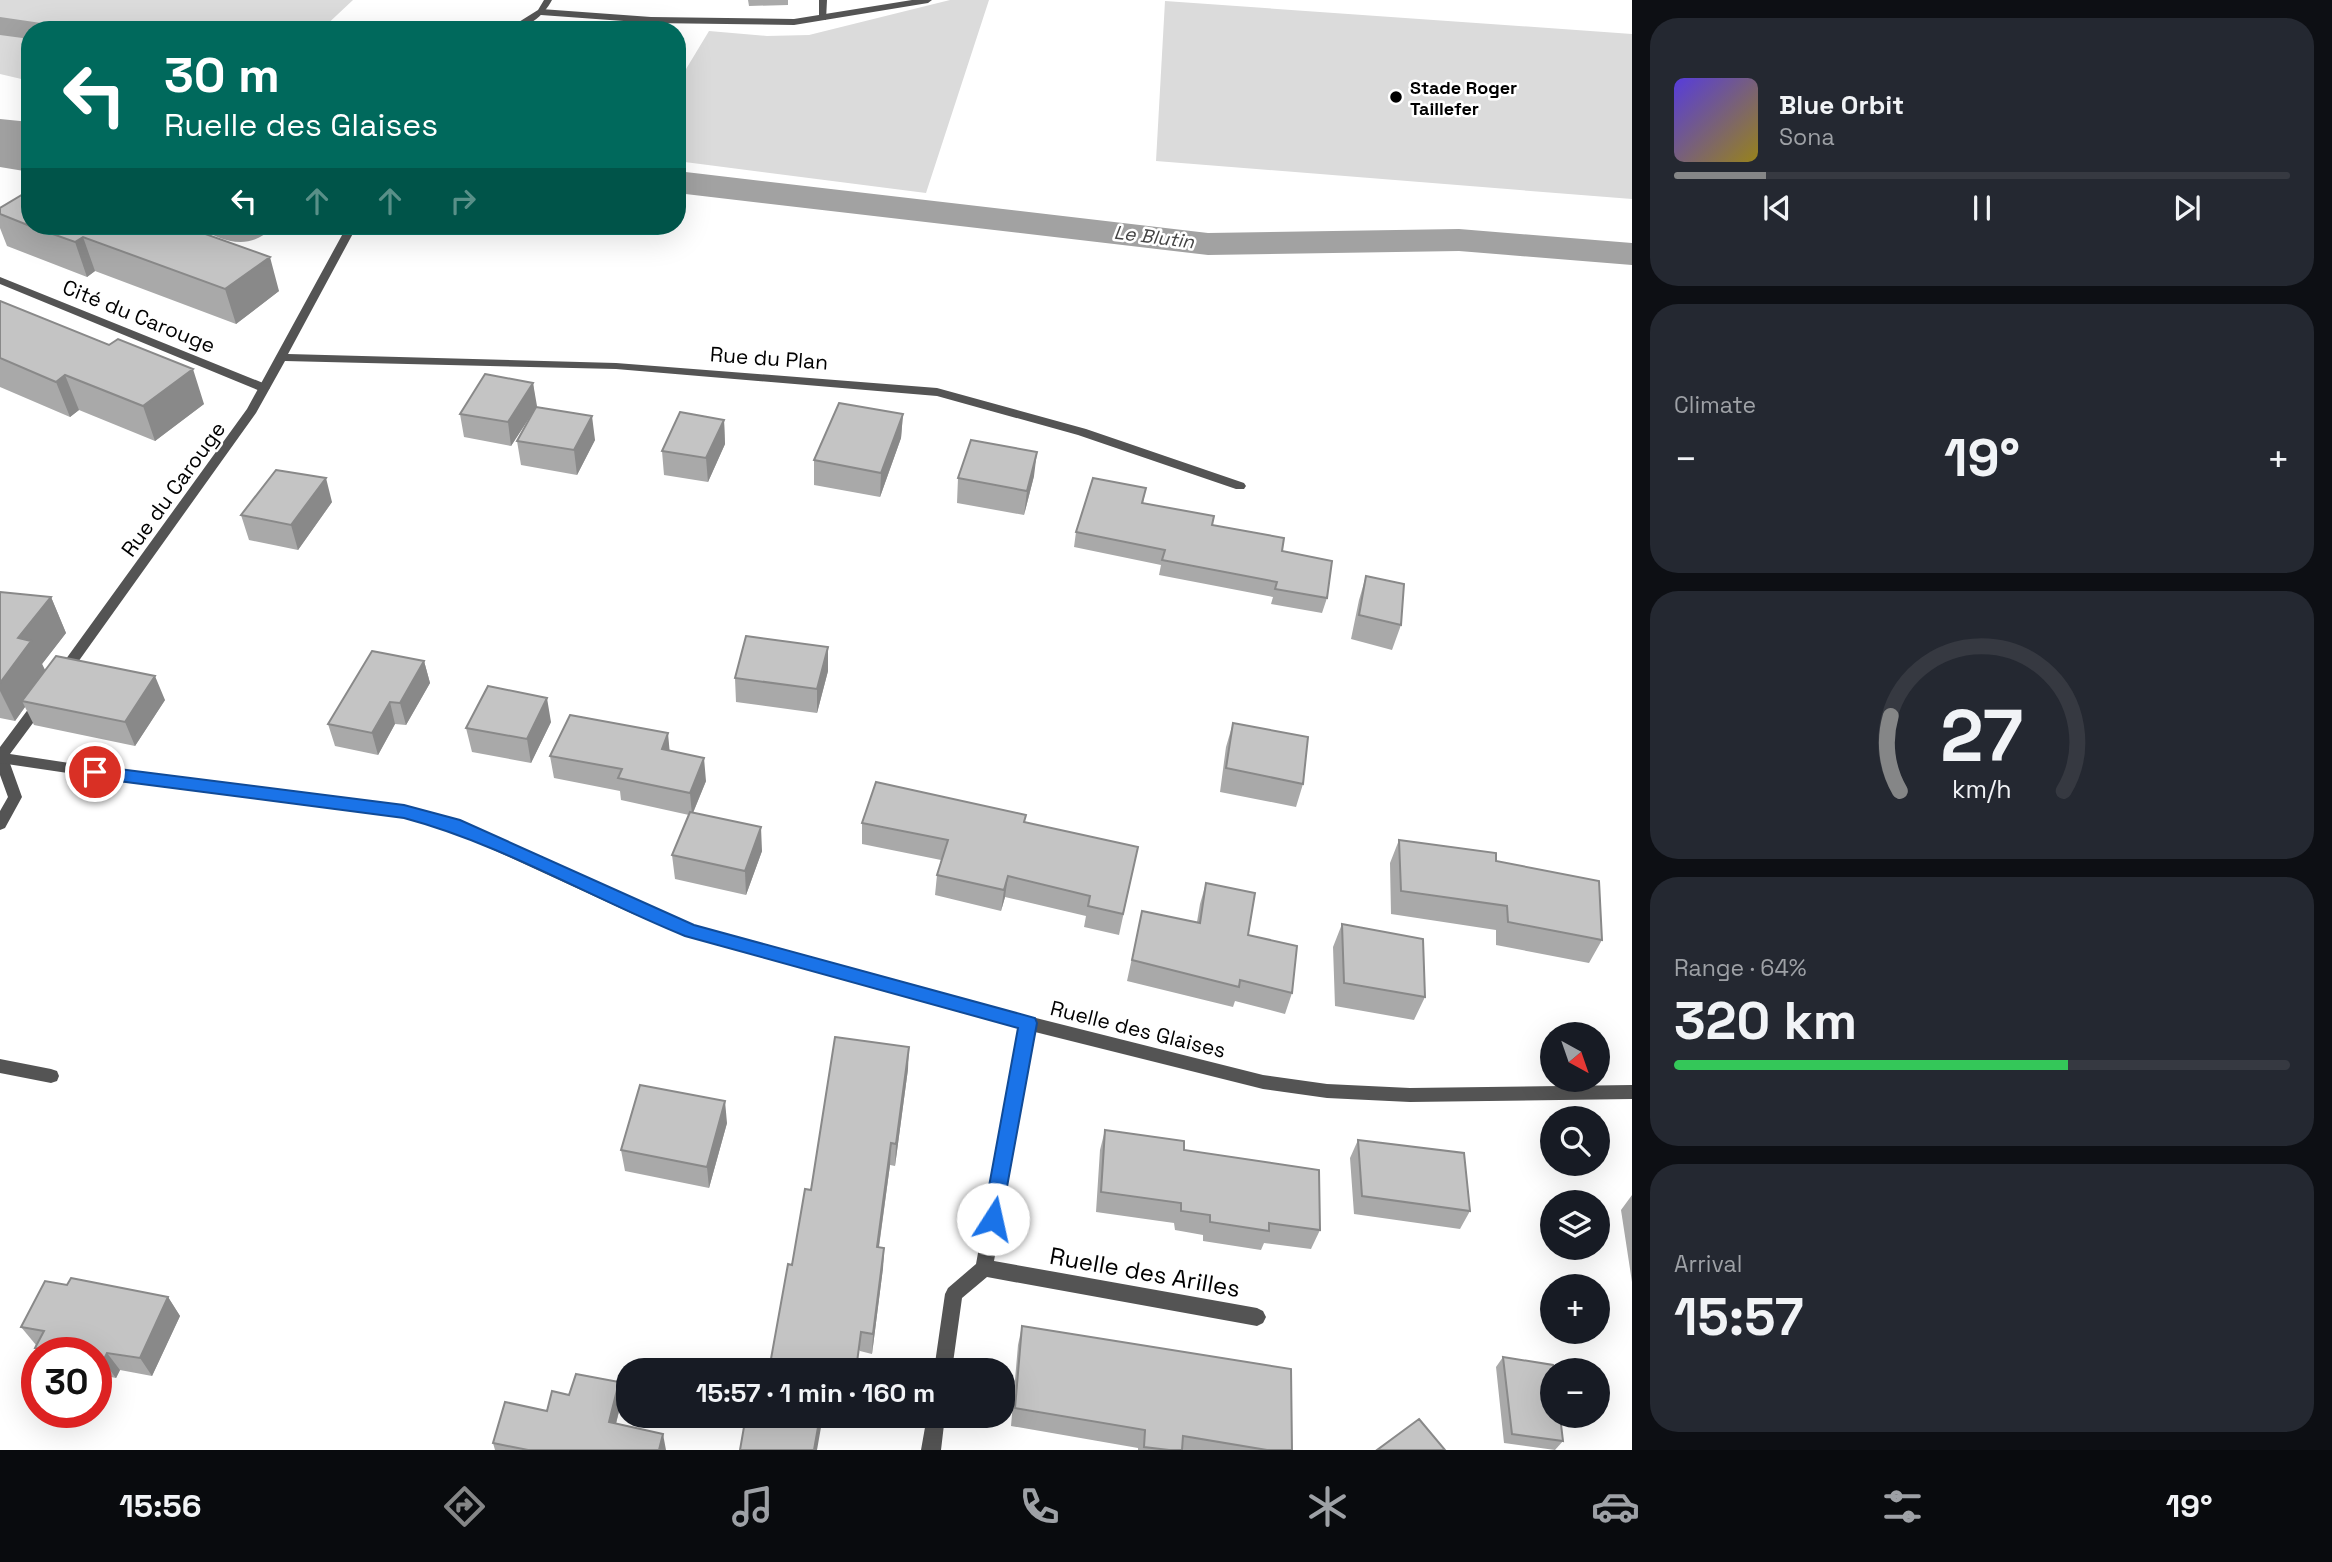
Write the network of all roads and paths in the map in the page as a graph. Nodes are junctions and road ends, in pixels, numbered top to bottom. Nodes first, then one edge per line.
1 (548, 0) edge
2 (823, 0) edge
3 (928, 0) edge
4 (541, 12) junction
5 (823, 18) junction
6 (526, 21) edge
7 (616, 21) edge
8 (686, 24) edge
9 (347, 235) edge
10 (0, 280) edge
11 (280, 357) junction
12 (264, 388) junction
13 (1240, 485) dead end
14 (1, 757) edge
15 (0, 824) edge
16 (1028, 1023) junction
17 (0, 1066) edge
18 (51, 1076) dead end
19 (1632, 1092) edge
20 (984, 1268) junction
21 (1256, 1317) dead end
22 (945, 1358) edge
23 (934, 1428) edge
24 (931, 1450) edge

1 - 4 street
2 - 5 street
3 - 5 street
4 - 6 street
4 - 7 street
5 - 8 street
9 - 11 street, Rue du Carouge
10 - 12 street, Cité du Carouge
11 - 12 street, Rue du Carouge
11 - 13 street, Rue du Plan
12 - 14 street, Rue du Carouge
14 - 15 street
14 - 16 street, Ruelle des Glaises
16 - 19 street, Ruelle des Glaises
16 - 20 street
17 - 18 street
20 - 21 street, Ruelle des Arilles
20 - 22 street
23 - 24 street

